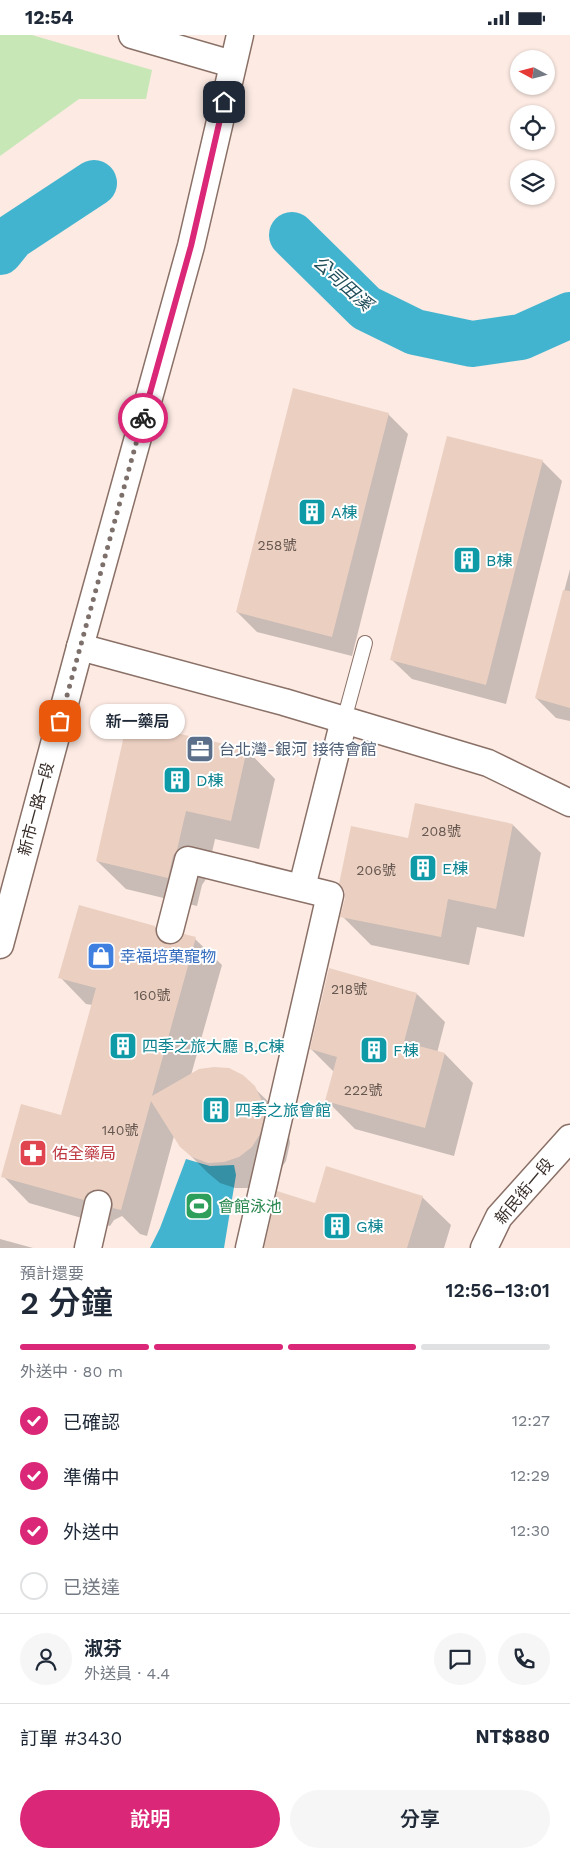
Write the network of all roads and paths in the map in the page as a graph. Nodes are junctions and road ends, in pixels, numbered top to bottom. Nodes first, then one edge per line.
1 (132, 35) edge
2 (240, 35) edge
3 (232, 64) junction
4 (365, 643) dead end
5 (80, 647) junction
6 (344, 720) junction
7 (570, 803) edge
8 (302, 887) junction
9 (170, 930) dead end
10 (0, 945) edge
11 (570, 1138) edge
12 (98, 1204) dead end
13 (88, 1248) edge
14 (249, 1248) edge
15 (484, 1248) edge

1 - 3 street
2 - 3 street, 新市一路一段
3 - 5 street, 新市一路一段
4 - 6 lane
5 - 6 street
5 - 10 street, 新市一路一段
6 - 7 street
6 - 8 street
8 - 9 street
8 - 14 street
11 - 15 street, 新民街一段
12 - 13 street

